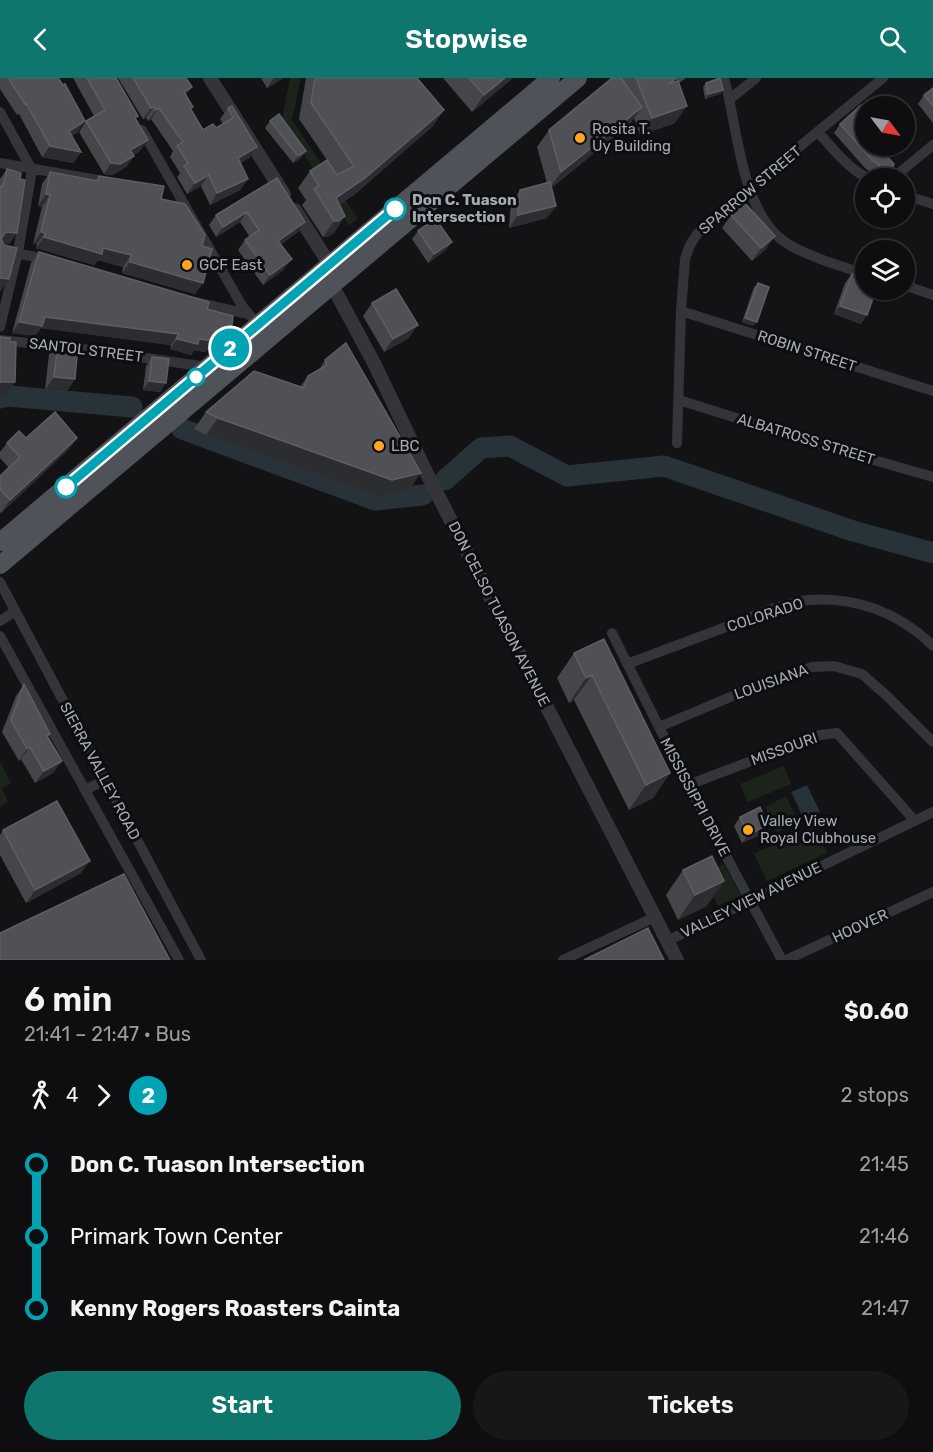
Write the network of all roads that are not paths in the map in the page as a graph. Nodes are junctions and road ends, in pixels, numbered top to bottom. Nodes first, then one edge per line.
1 (210, 78) edge
2 (551, 78) edge
3 (578, 78) edge
4 (724, 78) edge
5 (756, 78) edge
6 (883, 78) edge
7 (730, 99) junction
8 (0, 112) edge
9 (134, 116) edge
10 (818, 132) junction
11 (933, 145) edge
12 (0, 163) edge
13 (905, 168) edge
14 (33, 170) junction
15 (855, 170) edge
16 (122, 184) edge
17 (748, 189) junction
18 (915, 198) edge
19 (933, 204) edge
20 (0, 250) edge
21 (18, 252) junction
22 (58, 262) edge
23 (330, 265) junction
24 (855, 270) edge
25 (332, 285) junction
26 (915, 289) edge
27 (933, 295) edge
28 (188, 300) edge
29 (681, 311) junction
30 (253, 320) junction
31 (0, 327) edge
32 (0, 340) edge
33 (207, 367) junction
34 (933, 391) edge
35 (680, 400) junction
36 (677, 443) dead end
37 (933, 477) edge
38 (2, 536) edge
39 (0, 565) edge
40 (0, 582) edge
41 (15, 611) junction
42 (0, 621) edge
43 (612, 633) dead end
44 (0, 636) edge
45 (933, 646) edge
46 (627, 664) junction
47 (658, 727) junction
48 (933, 742) edge
49 (105, 780) junction
50 (688, 785) junction
51 (85, 790) junction
52 (933, 812) edge
53 (915, 821) junction
54 (933, 892) edge
55 (750, 901) junction
56 (655, 917) junction
57 (667, 940) junction
58 (179, 960) edge
59 (201, 960) edge
60 (563, 960) edge
61 (677, 960) edge
62 (784, 960) edge

1 - 23 street
2 - 23 main road
3 - 25 main road
4 - 7 street
5 - 7 street
6 - 10 street, SPARROW STREET
7 - 17 street
8 - 14 street
9 - 30 street
10 - 15 street
10 - 17 street, SPARROW STREET
11 - 13 street
12 - 14 street
14 - 16 street
14 - 21 street
17 - 24 street
17 - 29 street, SPARROW STREET
18 - 19 street
20 - 21 street
21 - 22 street
21 - 31 street
23 - 25 street, DON CELSO TUASON AVENUE
23 - 30 main road
25 - 39 main road
25 - 56 street, DON CELSO TUASON AVENUE
26 - 27 street
28 - 30 street
29 - 34 street, ROBIN STREET
29 - 35 street, SPARROW STREET
30 - 33 main road
32 - 33 street, SANTOL STREET
33 - 38 main road
35 - 36 street, SPARROW STREET
35 - 37 street, ALBATROSS STREET
40 - 41 street, SIERRA VALLEY ROAD
41 - 42 street
41 - 49 street, SIERRA VALLEY ROAD
43 - 46 street, MISSISSIPPI DRIVE
44 - 51 street, SIERRA VALLEY ROAD
45 - 46 street, COLORADO
46 - 47 street, MISSISSIPPI DRIVE
47 - 48 street, LOUISIANA
47 - 50 street, MISSISSIPPI DRIVE
49 - 51 street
49 - 59 street, SIERRA VALLEY ROAD
50 - 53 street, MISSOURI
50 - 55 street, MISSISSIPPI DRIVE
51 - 58 street, SIERRA VALLEY ROAD
52 - 53 street, VALLEY VIEW AVENUE
53 - 55 street, VALLEY VIEW AVENUE
54 - 62 street, HOOVER
55 - 57 street, VALLEY VIEW AVENUE
55 - 62 street, MISSISSIPPI DRIVE
56 - 57 street, DON CELSO TUASON AVENUE
56 - 60 street
57 - 61 street, DON CELSO TUASON AVENUE

